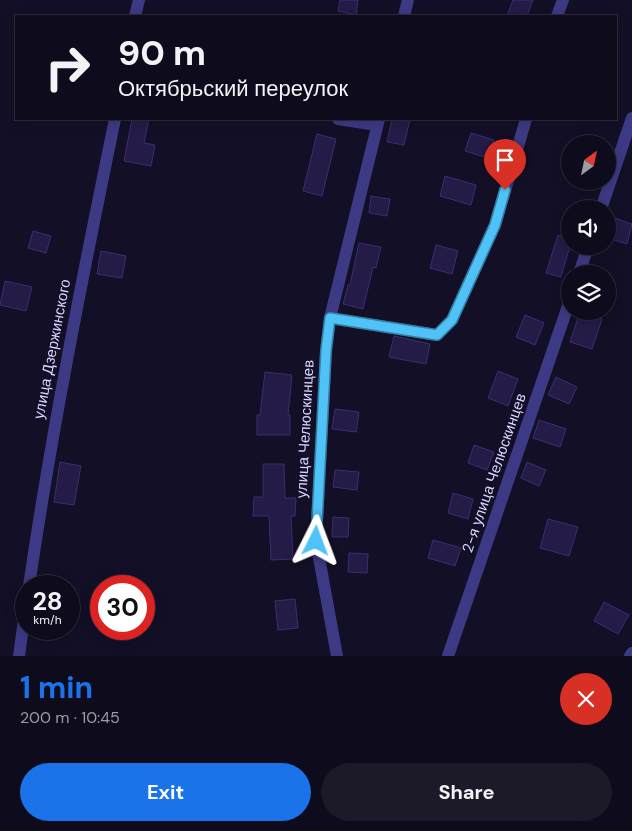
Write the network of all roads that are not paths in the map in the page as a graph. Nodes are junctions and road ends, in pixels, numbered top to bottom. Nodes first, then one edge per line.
1 (139, 0) edge
2 (408, 0) edge
3 (563, 0) edge
4 (135, 15) edge
5 (404, 15) edge
6 (557, 15) edge
7 (632, 118) edge
8 (115, 120) edge
9 (351, 120) edge
10 (526, 120) edge
11 (378, 122) edge
12 (604, 200) edge
13 (330, 318) junction
14 (563, 320) edge
15 (31, 575) edge
16 (21, 640) edge
17 (19, 656) edge
18 (337, 656) edge
19 (448, 656) edge

1 - 4 street
2 - 5 street
3 - 6 street
7 - 12 street
8 - 15 street, улица Дзержинского
9 - 11 street
10 - 13 street
11 - 13 street, улица Челюскинцев
13 - 18 street, улица Челюскинцев
14 - 19 street, 2-я улица Челюскинцев
16 - 17 street

